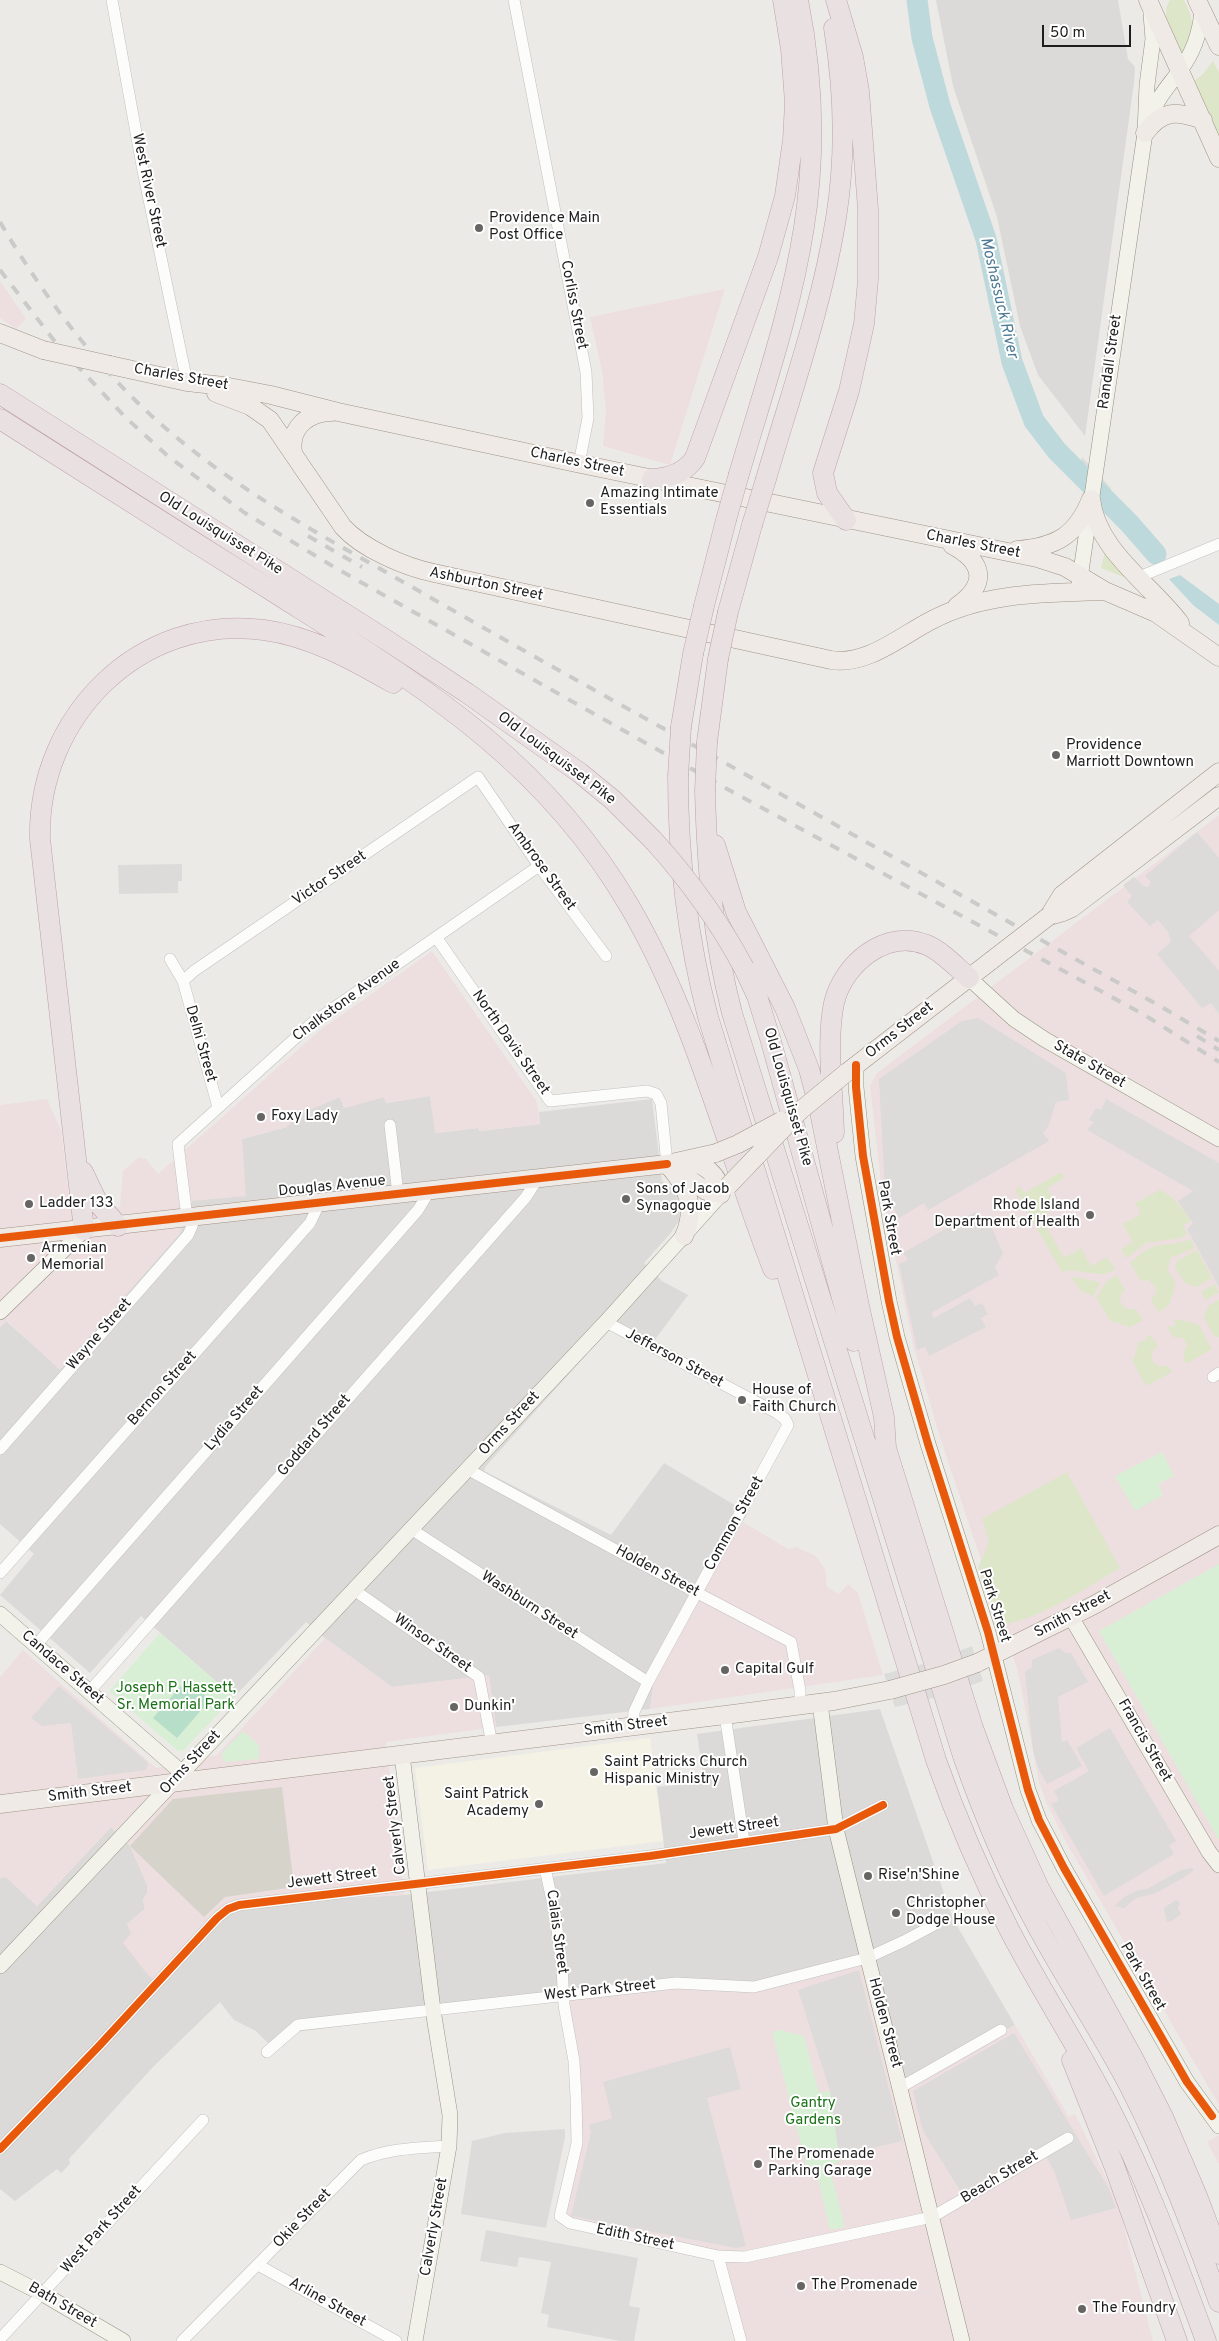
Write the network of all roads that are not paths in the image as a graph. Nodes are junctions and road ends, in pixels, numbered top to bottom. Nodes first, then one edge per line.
1 (112, 0) edge
2 (514, 0) edge
3 (783, 0) edge
4 (798, 0) edge
5 (829, 0) edge
6 (836, 0) edge
7 (1148, 0) edge
8 (1199, 6) edge
9 (1219, 46) edge
10 (1180, 70) junction
11 (1204, 120) junction
12 (1145, 133) junction
13 (1219, 158) edge
14 (0, 334) edge
15 (0, 346) edge
16 (43, 350) junction
17 (187, 382) junction
18 (0, 394) edge
19 (338, 412) junction
20 (0, 419) edge
21 (293, 452) junction
22 (579, 464) junction
23 (652, 479) junction
24 (1091, 499) junction
25 (846, 520) junction
26 (940, 539) junction
27 (1219, 544) edge
28 (1004, 552) junction
29 (1139, 577) junction
30 (1079, 584) junction
31 (946, 613) junction
32 (1189, 635) junction
33 (1219, 657) edge
34 (485, 736) junction
35 (1219, 772) edge
36 (478, 777) joint
37 (705, 791) junction
38 (1219, 796) edge
39 (539, 866) junction
40 (1049, 916) junction
41 (436, 937) junction
42 (606, 956) dead end
43 (170, 959) dead end
44 (969, 978) junction
45 (183, 981) junction
46 (851, 1069) junction
47 (218, 1107) junction
48 (801, 1110) junction
49 (390, 1125) dead end
50 (1219, 1139) edge
51 (73, 1142) junction
52 (675, 1162) junction
53 (538, 1178) junction
54 (430, 1190) junction
55 (725, 1190) junction
56 (836, 1192) junction
57 (398, 1194) junction
58 (320, 1202) junction
59 (190, 1218) junction
60 (118, 1226) junction
61 (84, 1230) junction
62 (684, 1236) junction
63 (0, 1238) edge
64 (0, 1312) edge
65 (606, 1322) junction
66 (820, 1389) junction
67 (787, 1430) joint
68 (886, 1448) junction
69 (0, 1449) edge
70 (467, 1469) junction
71 (411, 1529) junction
72 (1219, 1535) edge
73 (0, 1573) edge
74 (354, 1590) junction
75 (698, 1594) junction
76 (0, 1614) edge
77 (1072, 1617) junction
78 (36, 1645) junction
79 (994, 1655) junction
80 (648, 1682) junction
81 (89, 1692) junction
82 (820, 1703) junction
83 (800, 1705) junction
84 (725, 1715) junction
85 (633, 1726) junction
86 (492, 1744) junction
87 (402, 1755) junction
88 (182, 1778) junction
89 (0, 1804) edge
90 (883, 1805) dead end
91 (836, 1829) junction
92 (744, 1841) junction
93 (1219, 1864) edge
94 (545, 1868) junction
95 (417, 1883) junction
96 (934, 1924) dead end
97 (867, 1958) junction
98 (0, 1966) edge
99 (1044, 1991) junction
100 (564, 1995) junction
101 (432, 2010) junction
102 (1001, 2030) dead end
103 (267, 2052) dead end
104 (901, 2087) junction
105 (1217, 2118) edge
106 (203, 2120) dead end
107 (1068, 2138) dead end
108 (449, 2146) junction
109 (0, 2149) edge
110 (932, 2217) junction
111 (1217, 2246) edge
112 (718, 2256) junction
113 (258, 2265) junction
114 (0, 2272) edge
115 (43, 2294) junction
116 (1219, 2302) edge
117 (0, 2339) edge
118 (122, 2341) edge
119 (182, 2341) edge
120 (396, 2341) edge
121 (415, 2341) edge
122 (741, 2341) edge
123 (962, 2341) edge
124 (1177, 2341) edge
125 (1206, 2341) edge

1 - 17 street, West River Street
2 - 22 street, Corliss Street
3 - 23 highway
4 - 66 highway, bridge
5 - 37 highway, bridge
6 - 25 highway
7 - 10 main road
7 - 12 street, Randall Street
8 - 9 main road
8 - 10 street, Randall Street
10 - 11 main road
10 - 12 street, Randall Street
11 - 12 main road
11 - 13 main road
12 - 24 street, Randall Street
14 - 16 main road, Charles Street
15 - 16 main road, Charles Street
16 - 17 main road, Charles Street, bridge
17 - 19 main road, Charles Street
17 - 21 main road, Ashburton Street
18 - 68 highway, Old Louisquisset Pike, bridge
19 - 21 main road
19 - 22 main road, Charles Street
20 - 34 highway, Old Louisquisset Pike
21 - 31 main road, Ashburton Street
22 - 23 main road, Charles Street
23 - 25 main road, Charles Street
24 - 28 main road
24 - 29 main road
24 - 30 street, Randall Street
25 - 26 main road, Charles Street
26 - 28 main road, Charles Street
26 - 31 main road
27 - 29 street
28 - 30 main road, Charles Street
29 - 32 main road
30 - 31 main road
30 - 32 main road, Charles Street
32 - 33 main road, Charles Street
34 - 51 highway
34 - 66 highway, Old Louisquisset Pike
35 - 40 main road, Orms Street
36 - 39 street, Ambrose Street
36 - 45 street, Victor Street
37 - 56 highway
37 - 116 highway
38 - 40 main road, Orms Street
39 - 41 street, Chalkstone Avenue
39 - 42 street, Ambrose Street
40 - 44 main road, Orms Street, bridge
41 - 47 street, Chalkstone Avenue
41 - 52 street, North Davis Street
43 - 45 street, Delhi Street
44 - 46 main road, Orms Street
44 - 50 street, State Street
44 - 56 highway
45 - 47 street, Delhi Street
46 - 48 main road, Orms Street, bridge
46 - 79 street, Park Street
47 - 59 street, Chalkstone Avenue
48 - 52 main road, Douglas Avenue, bridge
48 - 55 main road, Orms Street, bridge
49 - 57 street
51 - 60 highway
51 - 61 highway
52 - 53 main road, Douglas Avenue
52 - 55 main road
52 - 62 main road
53 - 54 main road, Douglas Avenue
53 - 81 street, Goddard Street
54 - 57 main road, Douglas Avenue
54 - 78 street, Lydia Street
55 - 62 street, Orms Street
56 - 68 highway
57 - 58 main road, Douglas Avenue
58 - 59 main road, Douglas Avenue
58 - 73 street, Bernon Street
59 - 60 main road, Douglas Avenue
59 - 69 street, Wayne Street
60 - 61 main road, Douglas Avenue
61 - 63 main road, Douglas Avenue
61 - 64 street
62 - 65 street, Orms Street
65 - 67 street, Jefferson Street
65 - 70 street, Orms Street
66 - 99 highway
67 - 75 street, Common Street
68 - 111 highway
70 - 71 street, Orms Street
70 - 75 street, Holden Street
71 - 74 street, Orms Street
71 - 80 street, Washburn Street
72 - 77 main road, Smith Street
74 - 86 street, Winsor Street
74 - 88 street, Orms Street
75 - 80 street, Common Street
75 - 83 street, Holden Street
76 - 78 street, Candace Street
77 - 79 main road, Smith Street
77 - 93 street, Francis Street
78 - 81 street, Candace Street
79 - 82 main road, Smith Street, bridge
79 - 105 street, Park Street
80 - 85 street, Common Street
81 - 88 street, Candace Street
82 - 83 main road, Smith Street
82 - 91 street, Holden Street
83 - 84 main road, Smith Street
84 - 85 main road, Smith Street
84 - 92 street
85 - 86 main road, Smith Street
86 - 87 main road, Smith Street
87 - 88 main road, Smith Street
87 - 95 street, Calverly Street
88 - 89 main road, Smith Street
88 - 98 street, Orms Street
90 - 91 street, Jewett Street
91 - 92 street, Jewett Street
91 - 97 street, Holden Street
92 - 94 street, Jewett Street
94 - 95 street, Jewett Street
94 - 100 street, Calais Street
95 - 101 street, Calverly Street
95 - 109 street, Jewett Street
96 - 97 street, West Park Street
97 - 100 street, West Park Street
97 - 104 street, Holden Street
99 - 124 highway
99 - 125 highway
100 - 101 street, West Park Street
100 - 112 street, Edith Street
101 - 103 street, West Park Street
101 - 108 street, Calverly Street
102 - 104 street
104 - 110 street, Holden Street
106 - 115 street, West Park Street
107 - 110 street, Beach Street
108 - 113 street, Okie Street
108 - 121 street, Calverly Street
110 - 112 street, Edith Street
110 - 123 street, Holden Street
112 - 122 street
113 - 119 street, Okie Street
113 - 120 street, Arline Street
114 - 115 street, Bath Street
115 - 117 street, West Park Street
115 - 118 street, Bath Street

